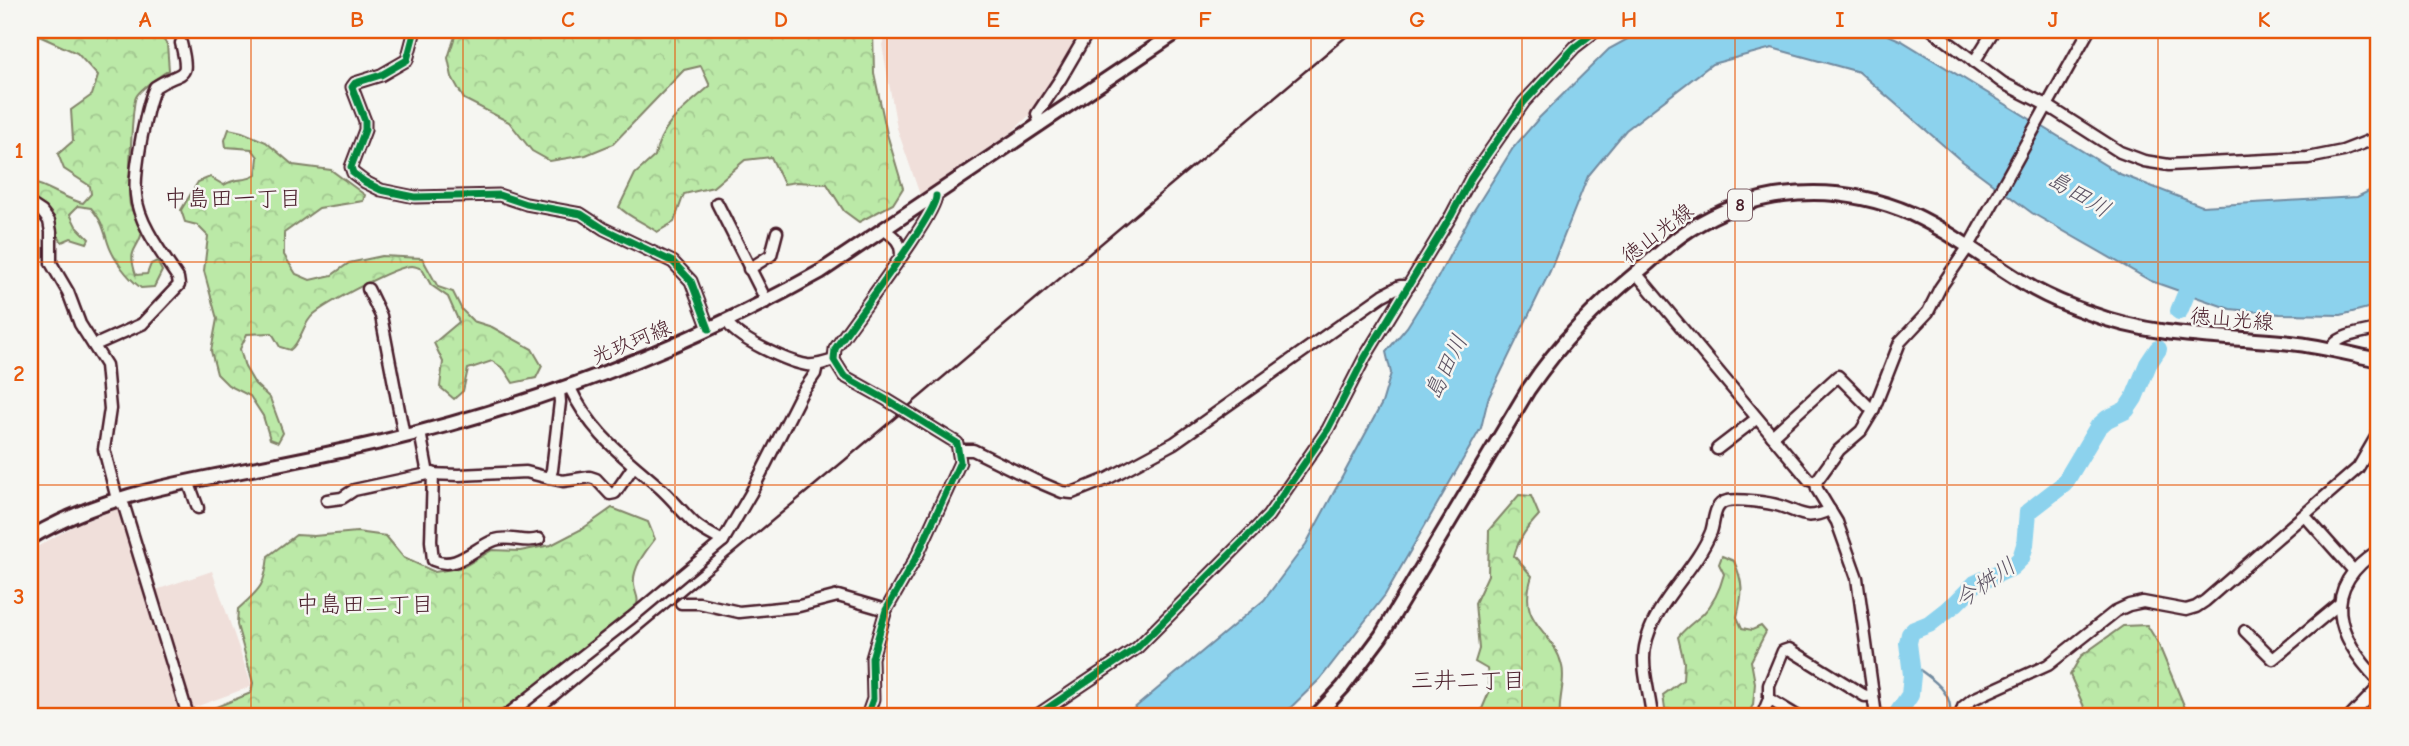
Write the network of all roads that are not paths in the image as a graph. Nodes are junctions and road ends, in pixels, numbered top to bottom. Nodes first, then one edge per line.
1 (415, 30) edge
2 (1089, 30) edge
3 (1180, 30) edge
4 (1597, 30) edge
5 (1932, 30) edge
6 (1994, 30) edge
7 (2089, 30) edge
8 (181, 43) dead end
9 (1974, 62) junction
10 (2045, 110) junction
11 (1040, 125) junction
12 (2379, 137) edge
13 (936, 196) junction
14 (717, 203) dead end
15 (30, 204) edge
16 (884, 230) junction
17 (777, 232) dead end
18 (1971, 241) junction
19 (901, 256) junction
20 (749, 269) junction
21 (1636, 273) junction
22 (1409, 286) junction
23 (368, 289) dead end
24 (767, 302) junction
25 (727, 321) junction
26 (2379, 328) edge
27 (709, 329) junction
28 (95, 345) junction
29 (2330, 350) junction
30 (834, 360) junction
31 (2379, 360) edge
32 (817, 365) junction
33 (564, 388) junction
34 (1873, 411) junction
35 (1756, 419) junction
36 (420, 432) junction
37 (2379, 432) edge
38 (404, 436) junction
39 (1772, 436) junction
40 (1717, 449) dead end
41 (959, 450) junction
42 (633, 467) junction
43 (430, 474) junction
44 (549, 478) junction
45 (188, 481) junction
46 (1816, 482) junction
47 (117, 499) junction
48 (327, 500) dead end
49 (198, 508) dead end
50 (1830, 510) junction
51 (2305, 516) junction
52 (30, 538) edge
53 (539, 538) dead end
54 (723, 541) junction
55 (2379, 550) edge
56 (2353, 570) junction
57 (681, 603) dead end
58 (2338, 604) junction
59 (886, 610) junction
60 (2245, 631) dead end
61 (2379, 681) edge
62 (2379, 687) edge
63 (1873, 695) junction
64 (1769, 699) junction
65 (188, 716) edge
66 (506, 716) edge
67 (867, 716) edge
68 (1036, 716) edge
69 (1316, 716) edge
70 (1653, 716) edge
71 (1762, 716) edge
72 (1797, 716) edge
73 (1876, 716) edge
74 (1959, 716) edge
75 (2351, 716) edge

1 - 27 street
2 - 11 street
3 - 11 main road, 光玖珂線
4 - 22 street
5 - 9 street
6 - 9 street
7 - 10 street
8 - 28 street
9 - 10 street
10 - 12 street
10 - 18 street
11 - 13 main road, 光玖珂線
13 - 16 main road, 光玖珂線
13 - 19 street
14 - 20 street
15 - 28 street
16 - 19 street
16 - 24 main road, 光玖珂線
17 - 20 street
18 - 21 main road, 徳山光線 / 8
18 - 29 main road, 徳山光線 / 8
18 - 34 street
19 - 30 street
20 - 24 street
21 - 35 street
21 - 69 main road, 徳山光線 / 8
22 - 41 street
22 - 68 street
23 - 38 street
24 - 25 main road, 光玖珂線
25 - 27 main road, 光玖珂線
25 - 32 street
26 - 29 street
27 - 33 main road, 光玖珂線
28 - 47 street
29 - 31 main road, 徳山光線 / 8
30 - 32 street
30 - 41 street
32 - 54 street
33 - 36 main road, 光玖珂線
33 - 42 street
33 - 44 street
34 - 39 street
34 - 46 street
35 - 39 street
35 - 40 street
36 - 38 main road, 光玖珂線
36 - 43 street
37 - 51 street
38 - 45 main road, 光玖珂線
39 - 46 street
41 - 59 street
42 - 44 street
42 - 54 street
43 - 44 street
43 - 48 street
43 - 53 street
45 - 47 main road, 光玖珂線
45 - 49 street
46 - 50 street
47 - 52 main road, 光玖珂線
47 - 65 street
50 - 63 street
50 - 70 street
51 - 56 street
51 - 74 street
54 - 66 street
55 - 56 street
56 - 58 street
57 - 59 street
58 - 60 street
58 - 61 street
59 - 67 street
62 - 75 street
63 - 64 street
63 - 73 street
64 - 71 street
64 - 72 street

